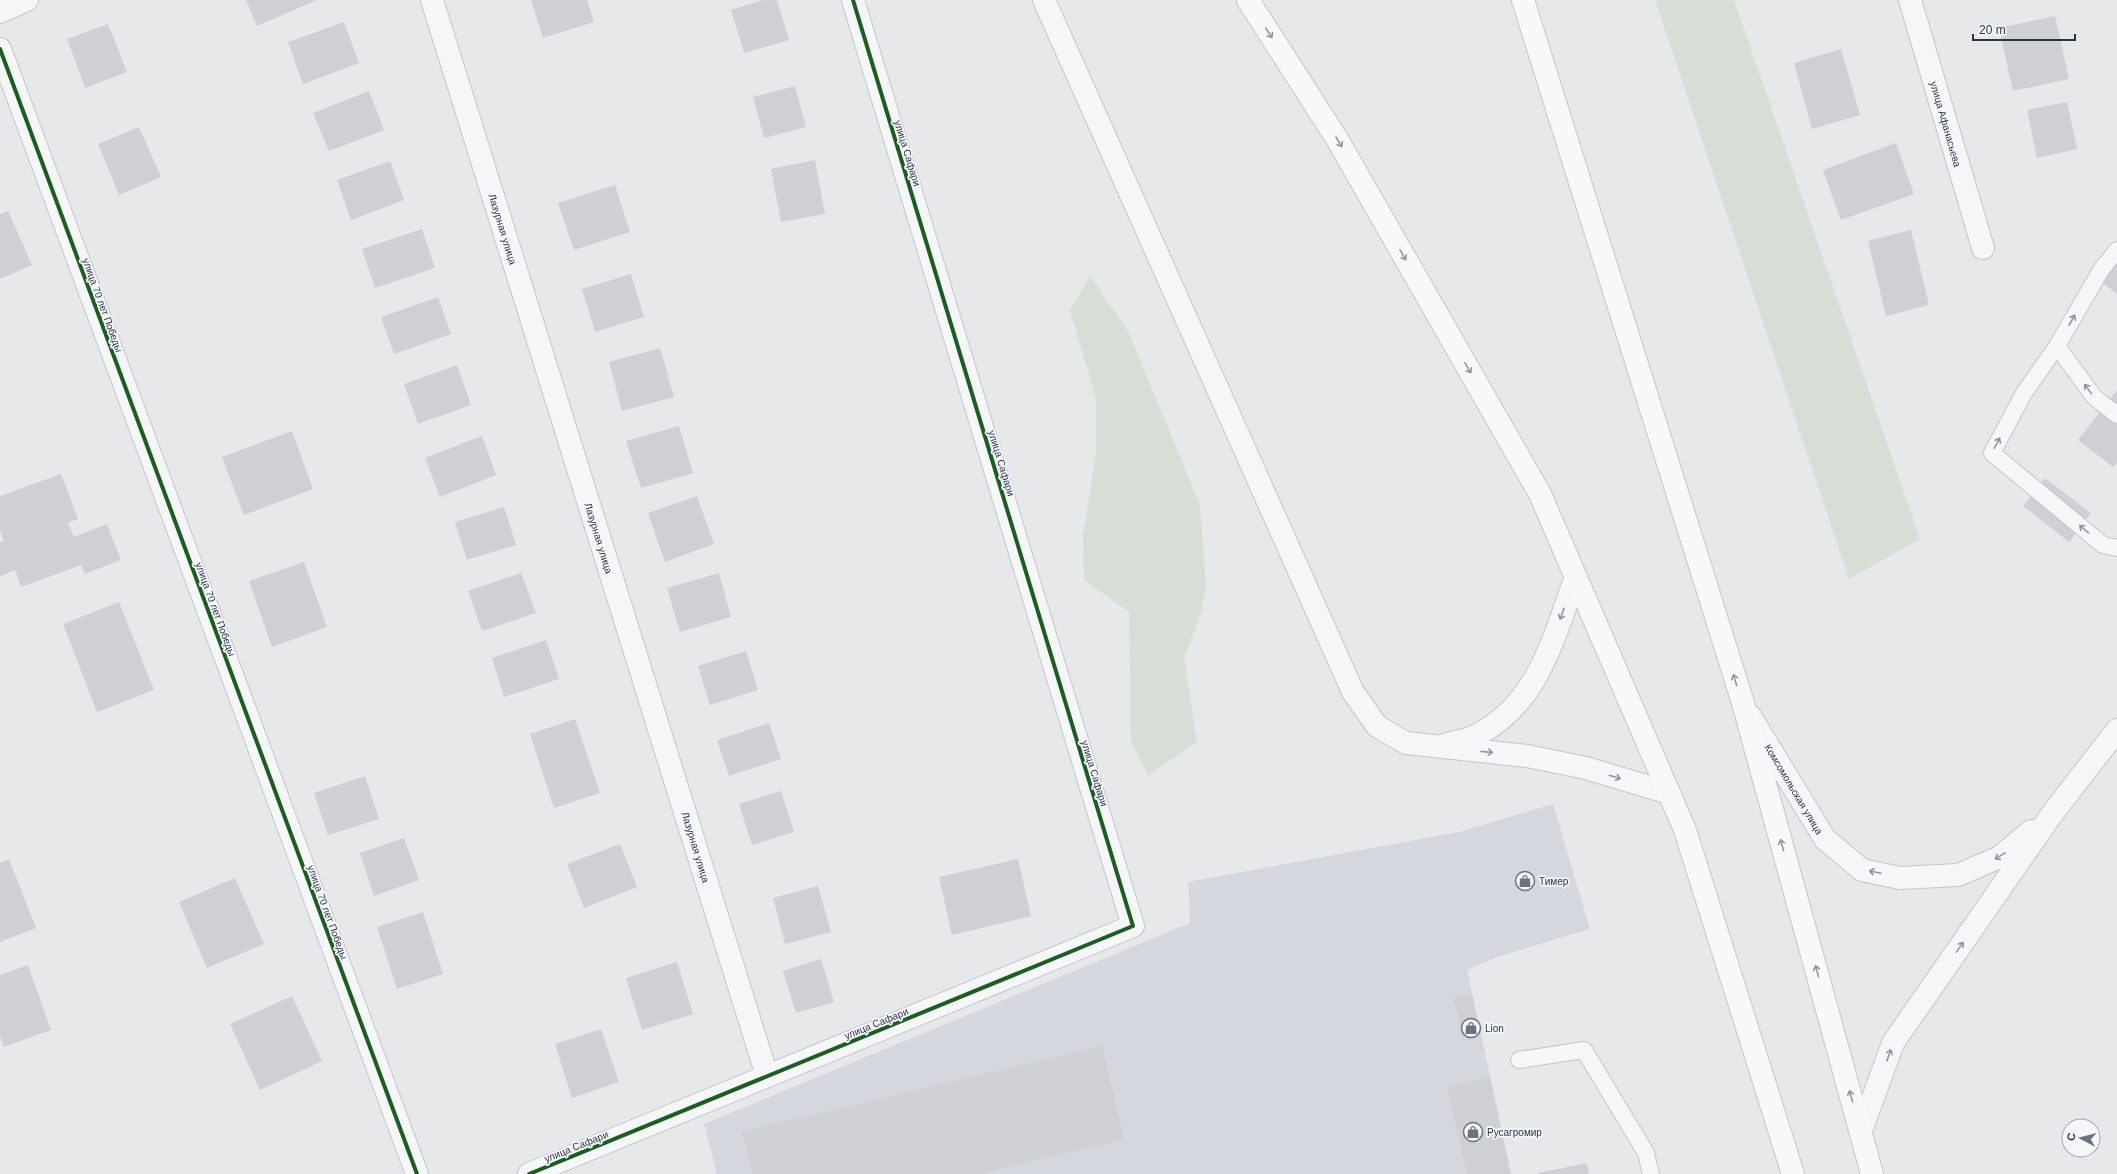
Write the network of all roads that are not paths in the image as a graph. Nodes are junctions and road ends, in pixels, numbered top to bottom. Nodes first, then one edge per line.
1 (28, 0) edge
2 (432, 0) edge
3 (853, 0) edge
4 (1044, 0) edge
5 (1248, 0) edge
6 (1523, 0) edge
7 (1910, 0) edge
8 (0, 12) edge
9 (0, 49) edge
10 (1983, 248) dead end
11 (2117, 250) edge
12 (2057, 346) junction
13 (2117, 415) edge
14 (2117, 548) edge
15 (1576, 577) junction
16 (1742, 703) junction
17 (2117, 730) edge
18 (1435, 747) junction
19 (1669, 793) junction
20 (2052, 814) junction
21 (1519, 1060) dead end
22 (767, 1076) junction
23 (1861, 1131) junction
24 (417, 1174) edge
25 (529, 1174) edge
26 (1651, 1174) edge
27 (1793, 1174) edge
28 (1872, 1174) edge

1 - 8 street
2 - 22 street, Лазурная улица
3 - 22 street, улица Сафари
4 - 18 street
5 -> 15 main road
16 -> 6 main road
7 - 10 street, улица Афанасьева
9 - 24 street, улица 70 лет Победы
12 -> 11 lane
13 -> 12 lane
14 -> 12 lane
15 -> 18 street
15 - 19 main road
20 -> 16 street, Комсомольская улица
23 -> 16 main road
17 - 20 street, Комсомольская улица
18 -> 19 street
19 - 27 main road
23 -> 20 street, Комсомольская улица
21 - 26 lane
22 - 25 street, улица Сафари
23 - 28 main road

